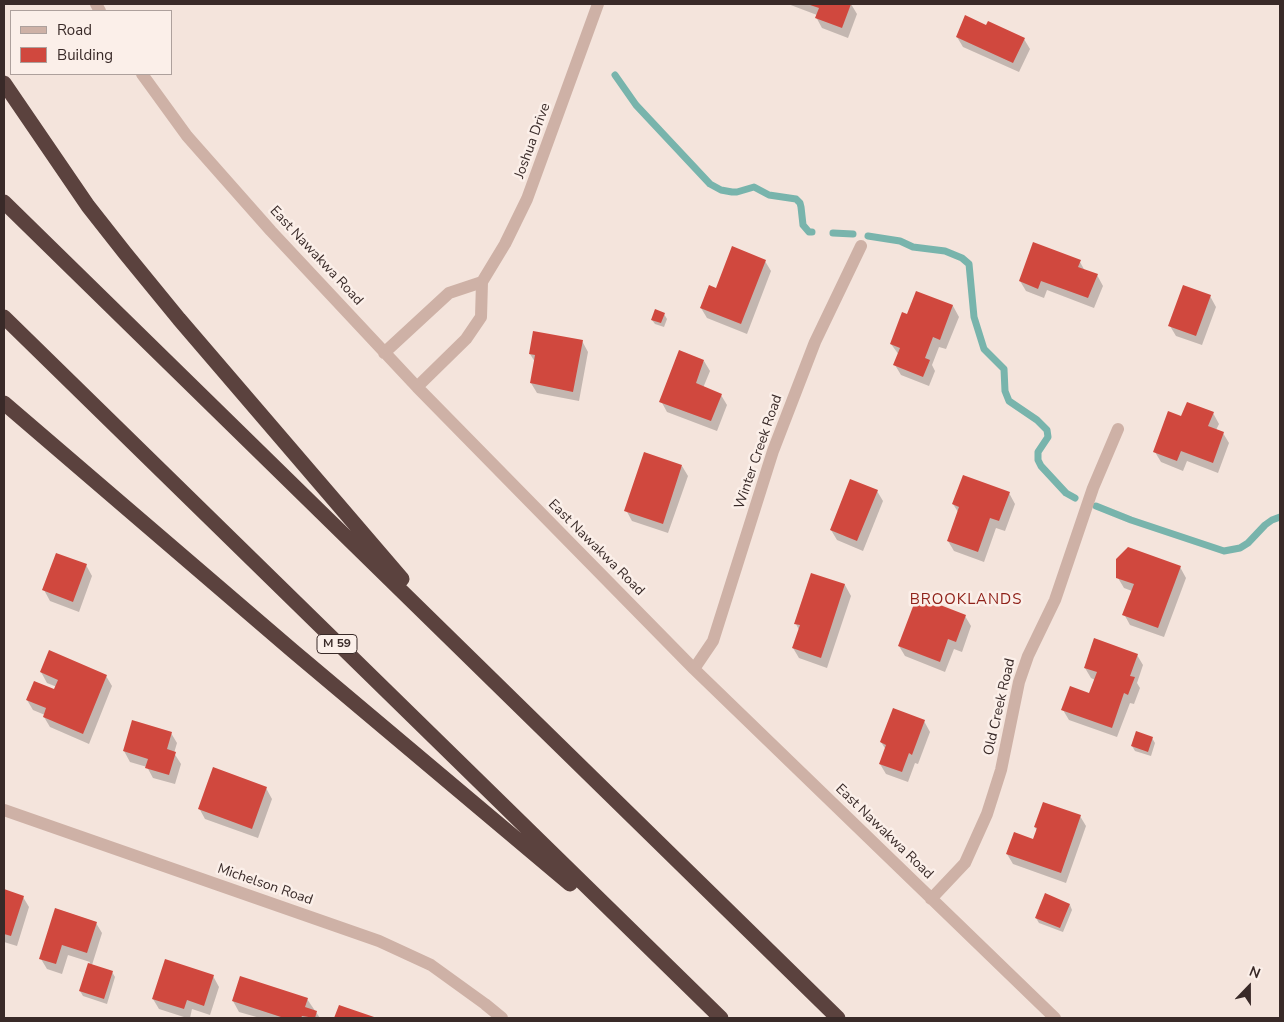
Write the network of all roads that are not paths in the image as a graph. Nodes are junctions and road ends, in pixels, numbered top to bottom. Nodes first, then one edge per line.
1 (598, 4) edge
2 (143, 75) edge
3 (4, 83) edge
4 (4, 202) edge
5 (860, 246) dead end
6 (482, 282) junction
7 (4, 317) edge
8 (384, 353) junction
9 (417, 387) junction
10 (4, 402) edge
11 (1118, 430) dead end
12 (466, 655) junction
13 (694, 669) junction
14 (4, 810) edge
15 (931, 899) junction
16 (671, 969) junction
17 (502, 1018) edge
18 (721, 1018) edge
19 (838, 1018) edge
20 (1055, 1018) edge

1 - 6 street, Joshua Drive
2 - 8 street, East Nawakwa Road
3 - 12 highway
4 - 12 highway
5 - 13 street, Winter Creek Road
6 - 8 street
6 - 9 street, Joshua Drive
7 - 16 highway, M 59
8 - 9 street, East Nawakwa Road
9 - 13 street, East Nawakwa Road
10 - 16 highway
11 - 15 street, Old Creek Road
12 - 19 highway
13 - 15 street, East Nawakwa Road
14 - 17 street, Michelson Road
15 - 20 street, East Nawakwa Road
16 - 18 highway, M 59

